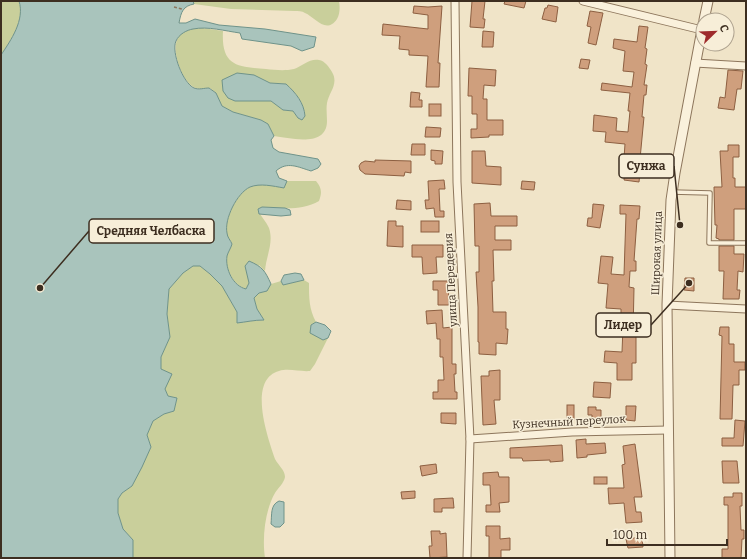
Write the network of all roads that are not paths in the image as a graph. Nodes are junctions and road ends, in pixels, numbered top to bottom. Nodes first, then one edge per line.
1 (455, 1) edge
2 (583, 1) edge
3 (708, 1) edge
4 (706, 12) edge
5 (695, 25) edge
6 (698, 52) edge
7 (696, 63) junction
8 (746, 66) edge
9 (672, 192) junction
10 (746, 243) edge
11 (667, 305) junction
12 (746, 309) edge
13 (668, 430) junction
14 (470, 439) junction
15 (467, 558) edge
16 (670, 558) edge

1 - 14 street, улица Передерия
2 - 5 street
3 - 4 street
6 - 7 street, Широкая улица
7 - 8 street
7 - 9 street, Широкая улица
9 - 10 lane
9 - 11 street, Широкая улица
11 - 12 street
11 - 13 street, Широкая улица
13 - 14 street, Кузнечный переулок
13 - 16 street, Широкая улица
14 - 15 street, улица Передерия

